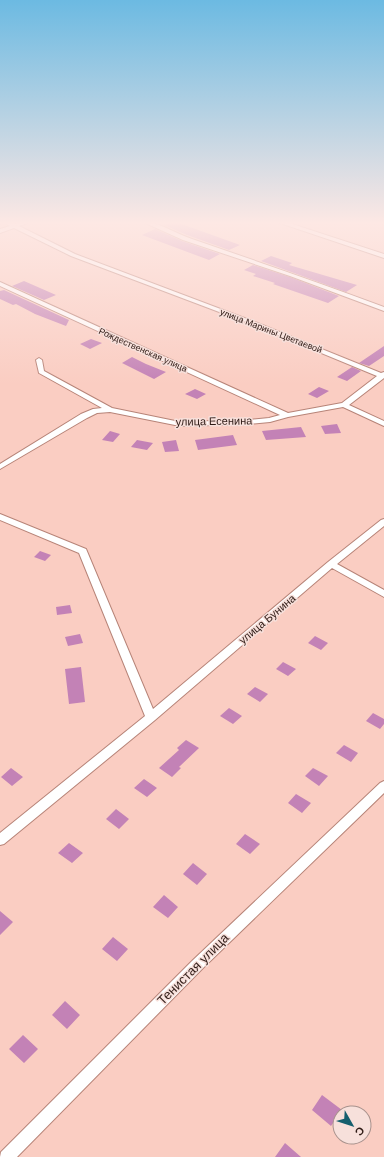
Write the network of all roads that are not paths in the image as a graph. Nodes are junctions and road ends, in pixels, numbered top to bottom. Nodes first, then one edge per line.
1 (129, 276) edge
2 (295, 276) edge
3 (0, 284) edge
4 (384, 309) edge
5 (39, 360) dead end
6 (383, 375) edge
7 (84, 395) junction
8 (344, 406) junction
9 (110, 410) junction
10 (287, 415) junction
11 (84, 416) junction
12 (384, 424) edge
13 (0, 467) edge
14 (0, 517) edge
15 (384, 522) edge
16 (331, 564) junction
17 (384, 594) edge
18 (151, 717) junction
19 (384, 786) edge
20 (0, 840) edge
21 (6, 1157) edge

1 - 6 street, улица Марины Цветаевой
2 - 4 street
3 - 10 street, Рождественская улица
5 - 7 street
6 - 8 street, улица Есенина
7 - 9 street
7 - 11 street
8 - 10 street, улица Есенина
8 - 12 street
9 - 10 street, улица Есенина
9 - 11 street, улица Есенина
11 - 13 street, улица Есенина
14 - 18 street
15 - 16 street, улица Бунина
16 - 17 street
16 - 18 street, улица Бунина
18 - 20 street, улица Бунина
19 - 21 street, Тенистая улица

